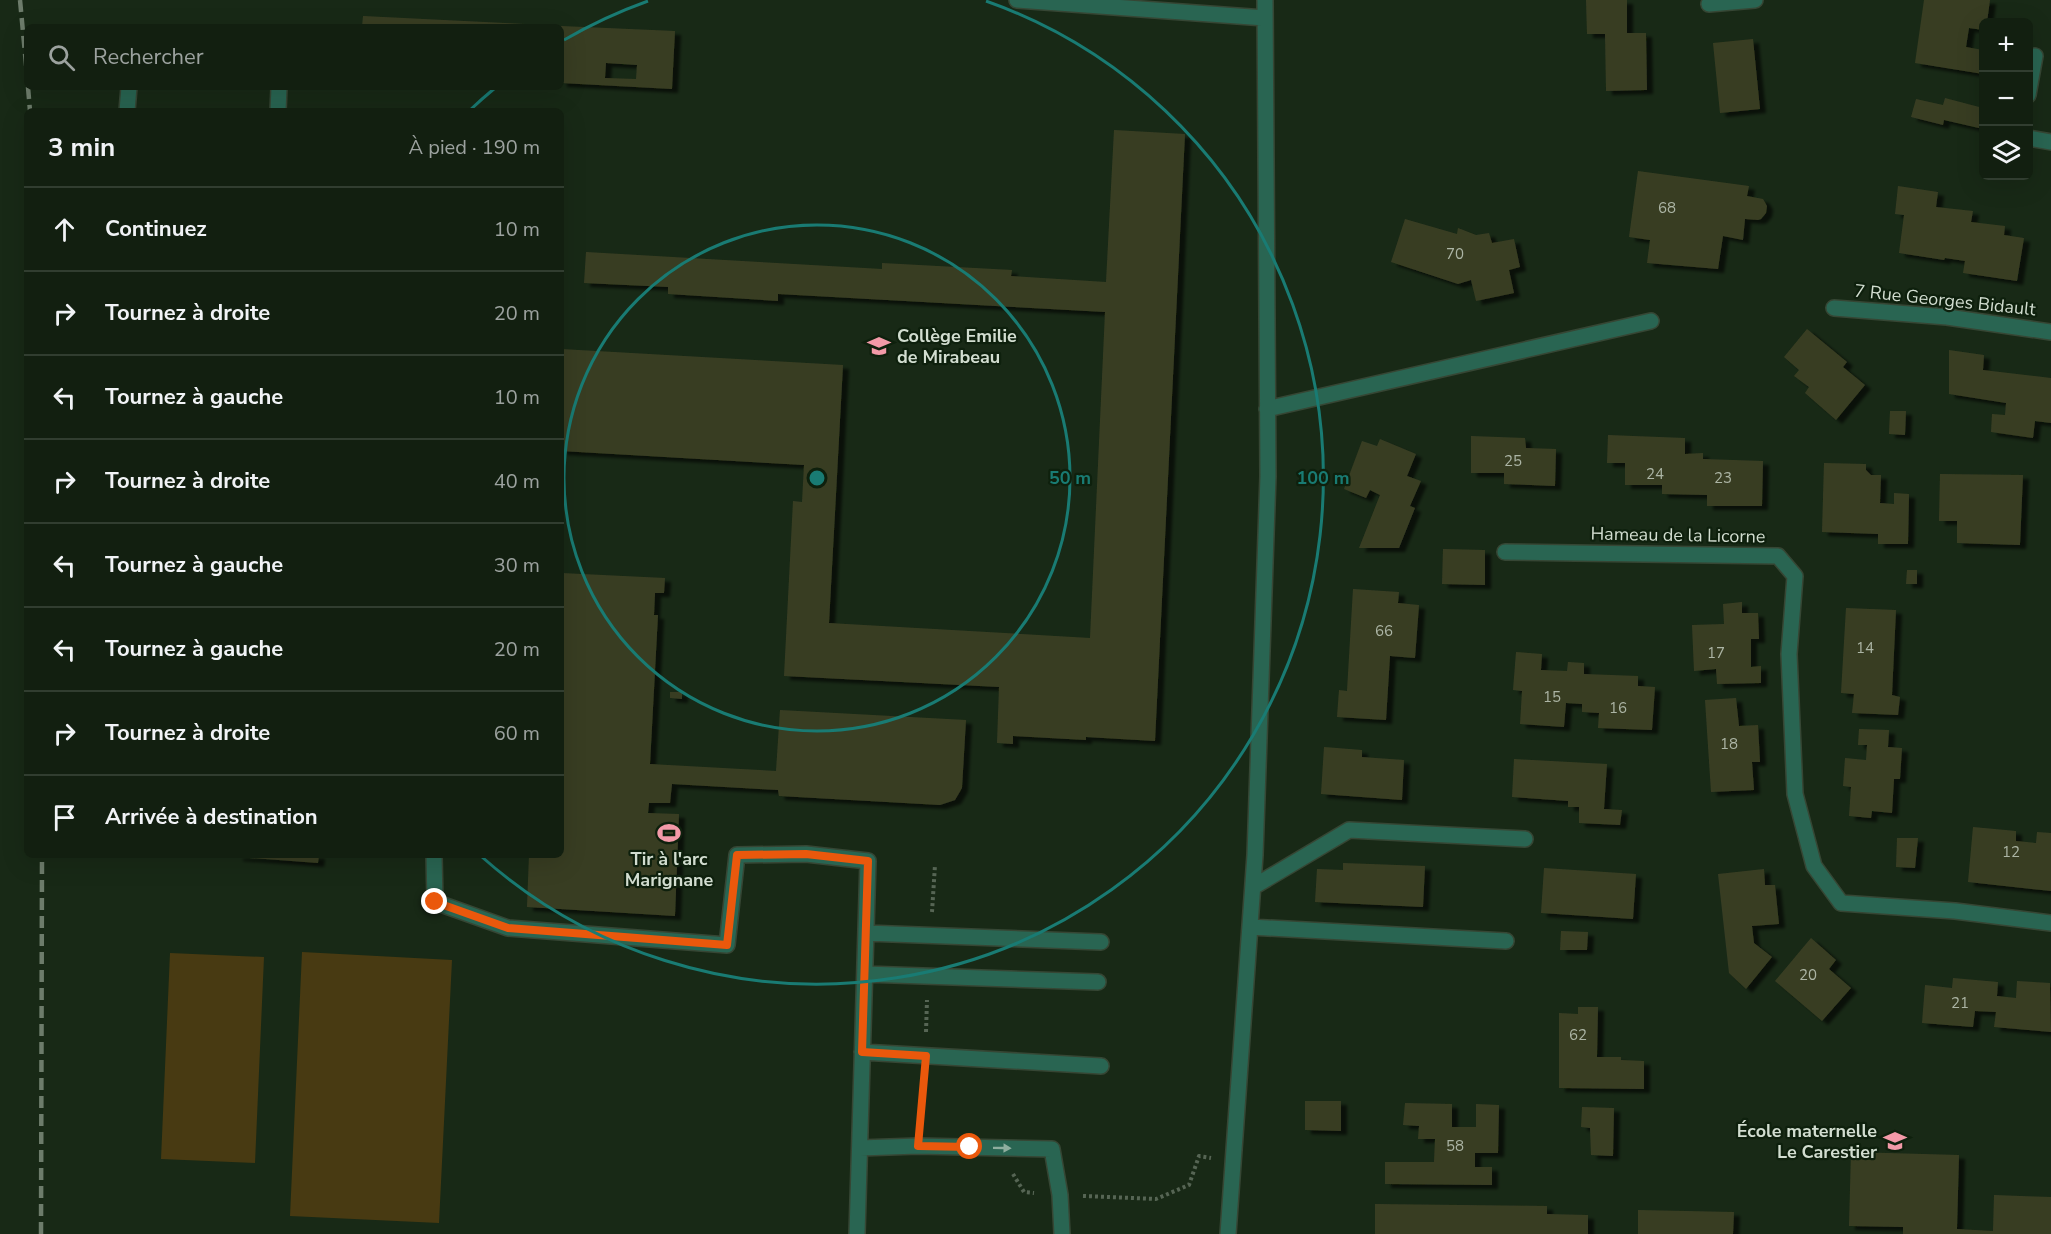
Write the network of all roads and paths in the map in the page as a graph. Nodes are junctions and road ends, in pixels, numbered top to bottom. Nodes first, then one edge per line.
1 (1017, 0) edge
2 (1265, 0) edge
3 (1755, 0) edge
4 (1709, 4) dead end
5 (1265, 18) junction
6 (2035, 56) dead end
7 (2032, 72) edge
8 (129, 90) edge
9 (279, 90) edge
10 (127, 108) edge
11 (278, 108) edge
12 (2033, 139) edge
13 (2051, 142) edge
14 (1834, 308) dead end
15 (1651, 321) dead end
16 (2051, 332) edge
17 (1267, 409) junction
18 (1505, 552) dead end
19 (1525, 840) dead end
20 (434, 858) edge
21 (934, 865) dead end
22 (1253, 887) junction
23 (2051, 923) edge
24 (1250, 927) junction
25 (866, 933) junction
26 (930, 935) junction
27 (1506, 941) dead end
28 (1101, 942) dead end
29 (865, 974) junction
30 (928, 976) junction
31 (1098, 981) dead end
32 (862, 1052) junction
33 (926, 1056) junction
34 (1101, 1065) dead end
35 (918, 1146) junction
36 (860, 1148) junction
37 (857, 1234) edge
38 (1062, 1234) edge
39 (1228, 1234) edge

1 - 5 street
2 - 5 street
3 - 4 street
5 - 17 street
6 - 7 street
8 - 10 street
9 - 11 street
12 - 13 street
14 - 16 street, 7 Rue Georges Bidault
15 - 17 street
17 - 22 street
18 - 23 street, Hameau de la Licorne
19 - 22 street
20 - 25 street
21 - 26 path
22 - 24 street
24 - 27 street
24 - 39 street
25 - 26 street
25 - 29 street
26 - 28 street
29 - 30 street
29 - 32 street
30 - 31 street
30 - 33 path
32 - 33 street
32 - 36 street
33 - 34 street
33 - 35 path
35 - 36 street
35 -> 38 street
36 - 37 street

